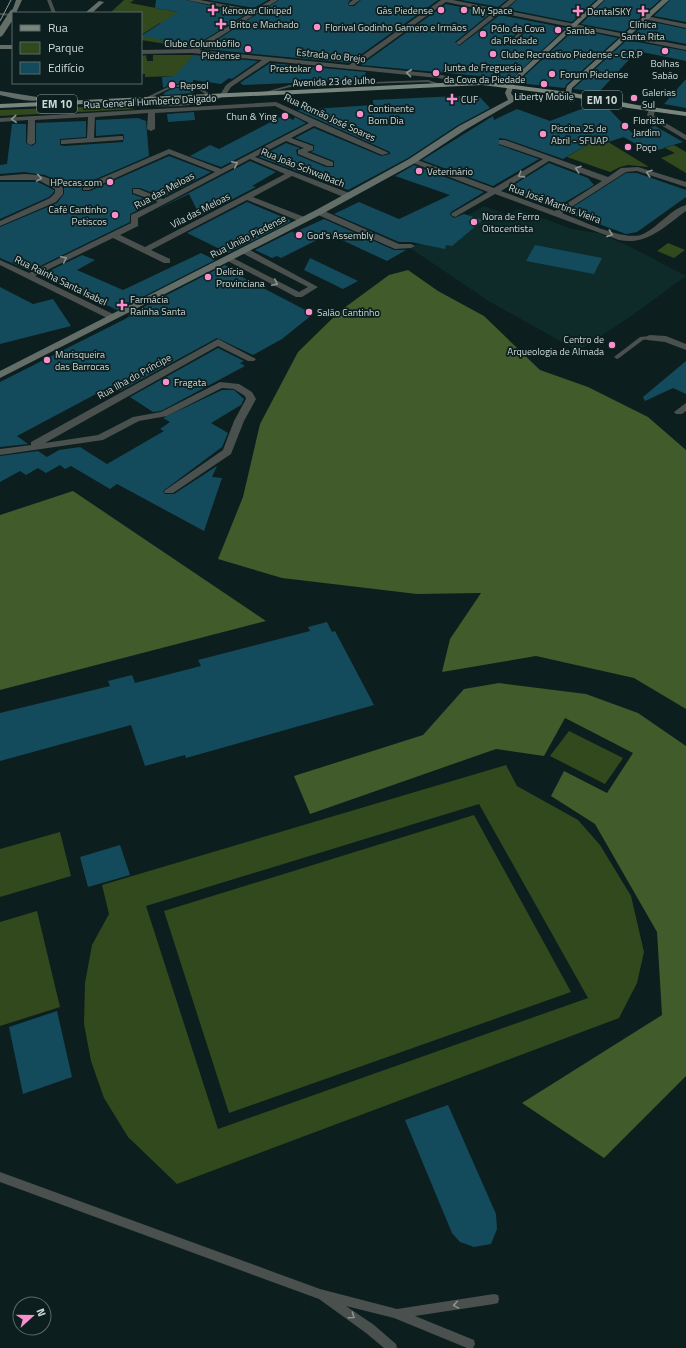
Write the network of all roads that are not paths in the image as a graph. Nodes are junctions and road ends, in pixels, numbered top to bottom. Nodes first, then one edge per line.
1 (19, 0) edge
2 (49, 0) edge
3 (190, 0) edge
4 (193, 0) edge
5 (275, 0) edge
6 (444, 0) edge
7 (513, 0) edge
8 (601, 0) edge
9 (666, 0) edge
10 (101, 1) edge
11 (498, 11) junction
12 (14, 12) edge
13 (54, 12) edge
14 (89, 12) edge
15 (99, 12) edge
16 (255, 12) junction
17 (0, 14) edge
18 (12, 14) edge
19 (12, 15) edge
20 (646, 18) junction
21 (571, 26) junction
22 (686, 26) edge
23 (527, 28) dead end
24 (0, 33) edge
25 (627, 37) junction
26 (459, 43) dead end
27 (509, 44) dead end
28 (0, 47) edge
29 (12, 47) edge
30 (686, 48) edge
31 (192, 51) junction
32 (0, 52) edge
33 (12, 52) edge
34 (142, 52) edge
35 (268, 59) junction
36 (351, 67) junction
37 (467, 84) junction
38 (359, 86) junction
39 (446, 86) junction
40 (509, 90) junction
41 (0, 93) edge
42 (275, 93) junction
43 (261, 94) junction
44 (568, 94) junction
45 (209, 95) junction
46 (223, 95) junction
47 (147, 98) junction
48 (37, 99) junction
49 (0, 101) edge
50 (572, 101) junction
51 (114, 102) junction
52 (276, 104) junction
53 (0, 106) edge
54 (636, 107) junction
55 (652, 109) junction
56 (152, 111) junction
57 (92, 114) junction
58 (686, 114) edge
59 (32, 118) junction
60 (0, 120) edge
61 (314, 123) junction
62 (152, 129) dead end
63 (120, 138) dead end
64 (286, 138) junction
65 (686, 138) edge
66 (90, 140) junction
67 (64, 142) dead end
68 (502, 142) dead end
69 (31, 143) dead end
70 (385, 153) dead end
71 (250, 157) junction
72 (548, 159) junction
73 (412, 161) junction
74 (330, 164) dead end
75 (220, 171) junction
76 (292, 174) junction
77 (0, 178) edge
78 (608, 180) junction
79 (686, 185) edge
80 (86, 188) dead end
81 (136, 191) dead end
82 (495, 191) junction
83 (349, 196) junction
84 (247, 197) junction
85 (163, 201) junction
86 (686, 207) edge
87 (320, 212) junction
88 (556, 214) junction
89 (455, 215) dead end
90 (304, 220) junction
91 (0, 224) edge
92 (114, 235) junction
93 (411, 246) dead end
94 (145, 250) junction
95 (245, 251) junction
96 (228, 259) junction
97 (167, 261) dead end
98 (0, 262) edge
99 (29, 276) junction
100 (112, 317) junction
101 (650, 338) joint
102 (686, 348) edge
103 (617, 357) dead end
104 (251, 359) dead end
105 (0, 375) edge
106 (28, 448) junction
107 (0, 452) edge
108 (169, 491) dead end
109 (0, 1177) edge
110 (320, 1294) junction
111 (494, 1299) dead end
112 (397, 1314) junction
113 (470, 1344) dead end
114 (392, 1348) edge

1 - 12 street
2 - 13 lane
3 - 4 street
4 - 16 street
5 - 16 street
6 - 11 street
6 - 36 street
7 - 11 street
8 - 21 street
9 - 20 street
10 - 14 street
10 - 15 street
11 - 21 street
11 - 26 street
16 - 31 street
17 - 18 lane
19 - 24 street, bridge
20 - 22 street
20 - 25 street
21 - 25 street
21 - 40 street
23 - 27 lane
25 - 30 street
25 - 44 street
28 - 29 street
31 - 34 street, Estrada do Brejo
31 - 35 street, Estrada do Brejo
32 - 33 street
35 - 36 street, Estrada do Brejo
35 - 46 street
37 -> 36 street, Estrada do Brejo
37 - 39 main road, Avenida 23 de Julho / EM 10
37 - 40 main road, Avenida 23 de Julho / EM 10
38 - 39 main road, Avenida 23 de Julho / EM 10
38 - 42 main road, Avenida 23 de Julho / EM 10
38 - 43 lane
39 - 40 main road, Avenida 23 de Julho / EM 10
40 - 44 main road, Avenida 23 de Julho / EM 10
40 - 50 main road, Avenida 23 de Julho / EM 10
40 - 73 street, Rua União Piedense
41 - 48 street
42 - 43 main road, Avenida 23 de Julho / EM 10
42 - 52 street, Rua Romão José Soares
43 - 46 main road, Avenida 23 de Julho / EM 10
44 - 50 street
44 - 54 main road, EM 10
45 - 46 main road, Avenida 23 de Julho / EM 10
45 - 47 main road, Avenida 23 de Julho / EM 10
45 - 47 lane
46 - 51 lane, Avenida 23 de Julho
47 - 48 main road, Avenida 23 de Julho / EM 10
47 - 51 main road, Avenida 23 de Julho / EM 10
48 - 49 main road, Avenida 23 de Julho / EM 10
50 - 54 main road, EM 10
51 - 53 main road, Avenida 23 de Julho / EM 10
52 - 56 street, Rua General Humberto Delgado
52 - 61 street, Rua Romão José Soares
54 - 55 main road, EM 10
55 - 58 main road, EM 10
55 - 65 street
56 - 57 street, Rua General Humberto Delgado
56 - 62 street
57 - 59 street, Rua General Humberto Delgado
57 - 66 street
59 -> 60 street, Rua General Humberto Delgado
59 - 69 street
61 - 64 street, Rua das Meloas
61 - 70 street, Rua Romão José Soares
63 - 66 street
64 - 71 street, Rua das Meloas
64 - 74 street
66 - 67 street
68 - 72 street
75 -> 71 street, Rua das Meloas
71 - 76 street, Rua João Schwalbach
78 -> 72 street
72 -> 82 street
73 - 82 street, Rua José Martins Vieira
73 - 83 street, Rua União Piedense
75 - 80 street
75 - 85 street, Rua das Meloas
76 - 83 street, Rua João Schwalbach
76 - 84 street, Vila das Meloas
77 -> 91 street
79 -> 78 street
78 - 88 street
81 - 85 street
82 - 88 street, Rua José Martins Vieira
82 - 89 street
83 - 87 street, Rua União Piedense
84 - 90 street
84 - 94 street, Vila das Meloas
85 - 92 street, Rua das Meloas
88 -> 86 street, Rua José Martins Vieira
87 - 90 street, Rua União Piedense
87 - 93 street
90 - 95 street, Rua União Piedense
92 - 94 street
99 -> 92 street, Rua das Meloas
94 - 97 street
95 - 96 street, Rua União Piedense
96 -> 95 street
96 - 100 street, Rua União Piedense
98 - 99 street, Rua Rainha Santa Isabel
99 - 100 street, Rua Rainha Santa Isabel
100 - 105 street, Rua União Piedense
101 - 102 street
101 - 103 lane
104 - 106 street, Rua Ilha do Príncipe
106 - 107 street
106 - 108 street
109 - 110 lane
110 - 112 lane
110 -> 114 lane
111 -> 112 lane
112 - 113 lane

